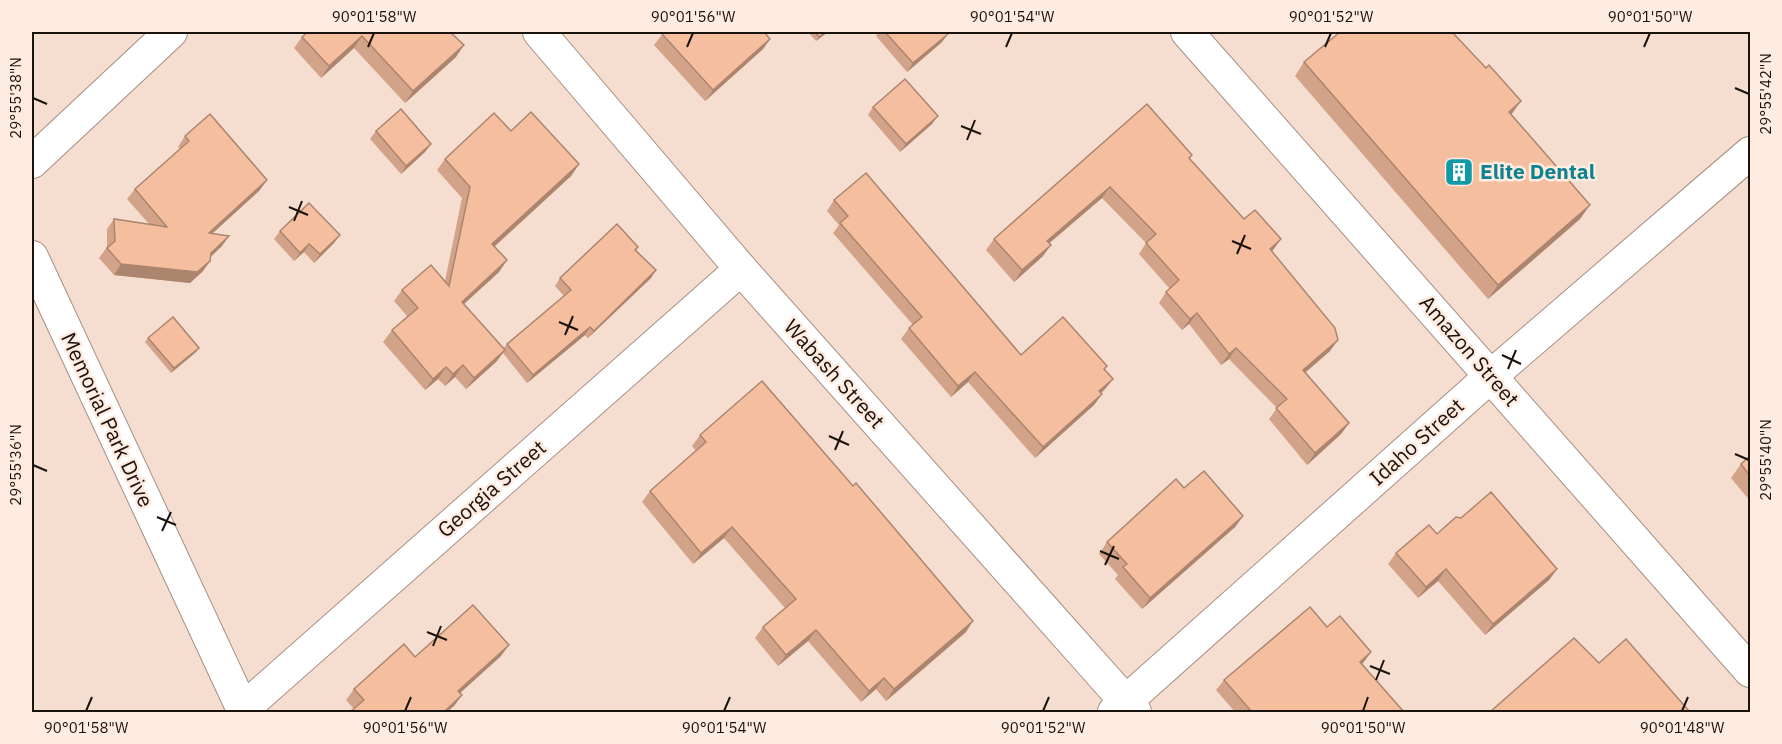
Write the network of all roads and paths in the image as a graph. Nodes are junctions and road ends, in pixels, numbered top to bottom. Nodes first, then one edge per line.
1 (171, 32) edge
2 (539, 32) edge
3 (1187, 32) edge
4 (1750, 153) edge
5 (32, 162) edge
6 (32, 257) edge
7 (741, 269) junction
8 (1491, 376) junction
9 (1750, 671) edge
10 (1125, 709) edge
11 (243, 711) edge

1 - 5 street
2 - 7 street, Wabash Street
3 - 8 street, Amazon Street
4 - 8 street, Idaho Street
6 - 11 street, Memorial Park Drive
7 - 10 street, Wabash Street
7 - 11 street, Georgia Street
8 - 9 street, Amazon Street
8 - 10 street, Idaho Street

